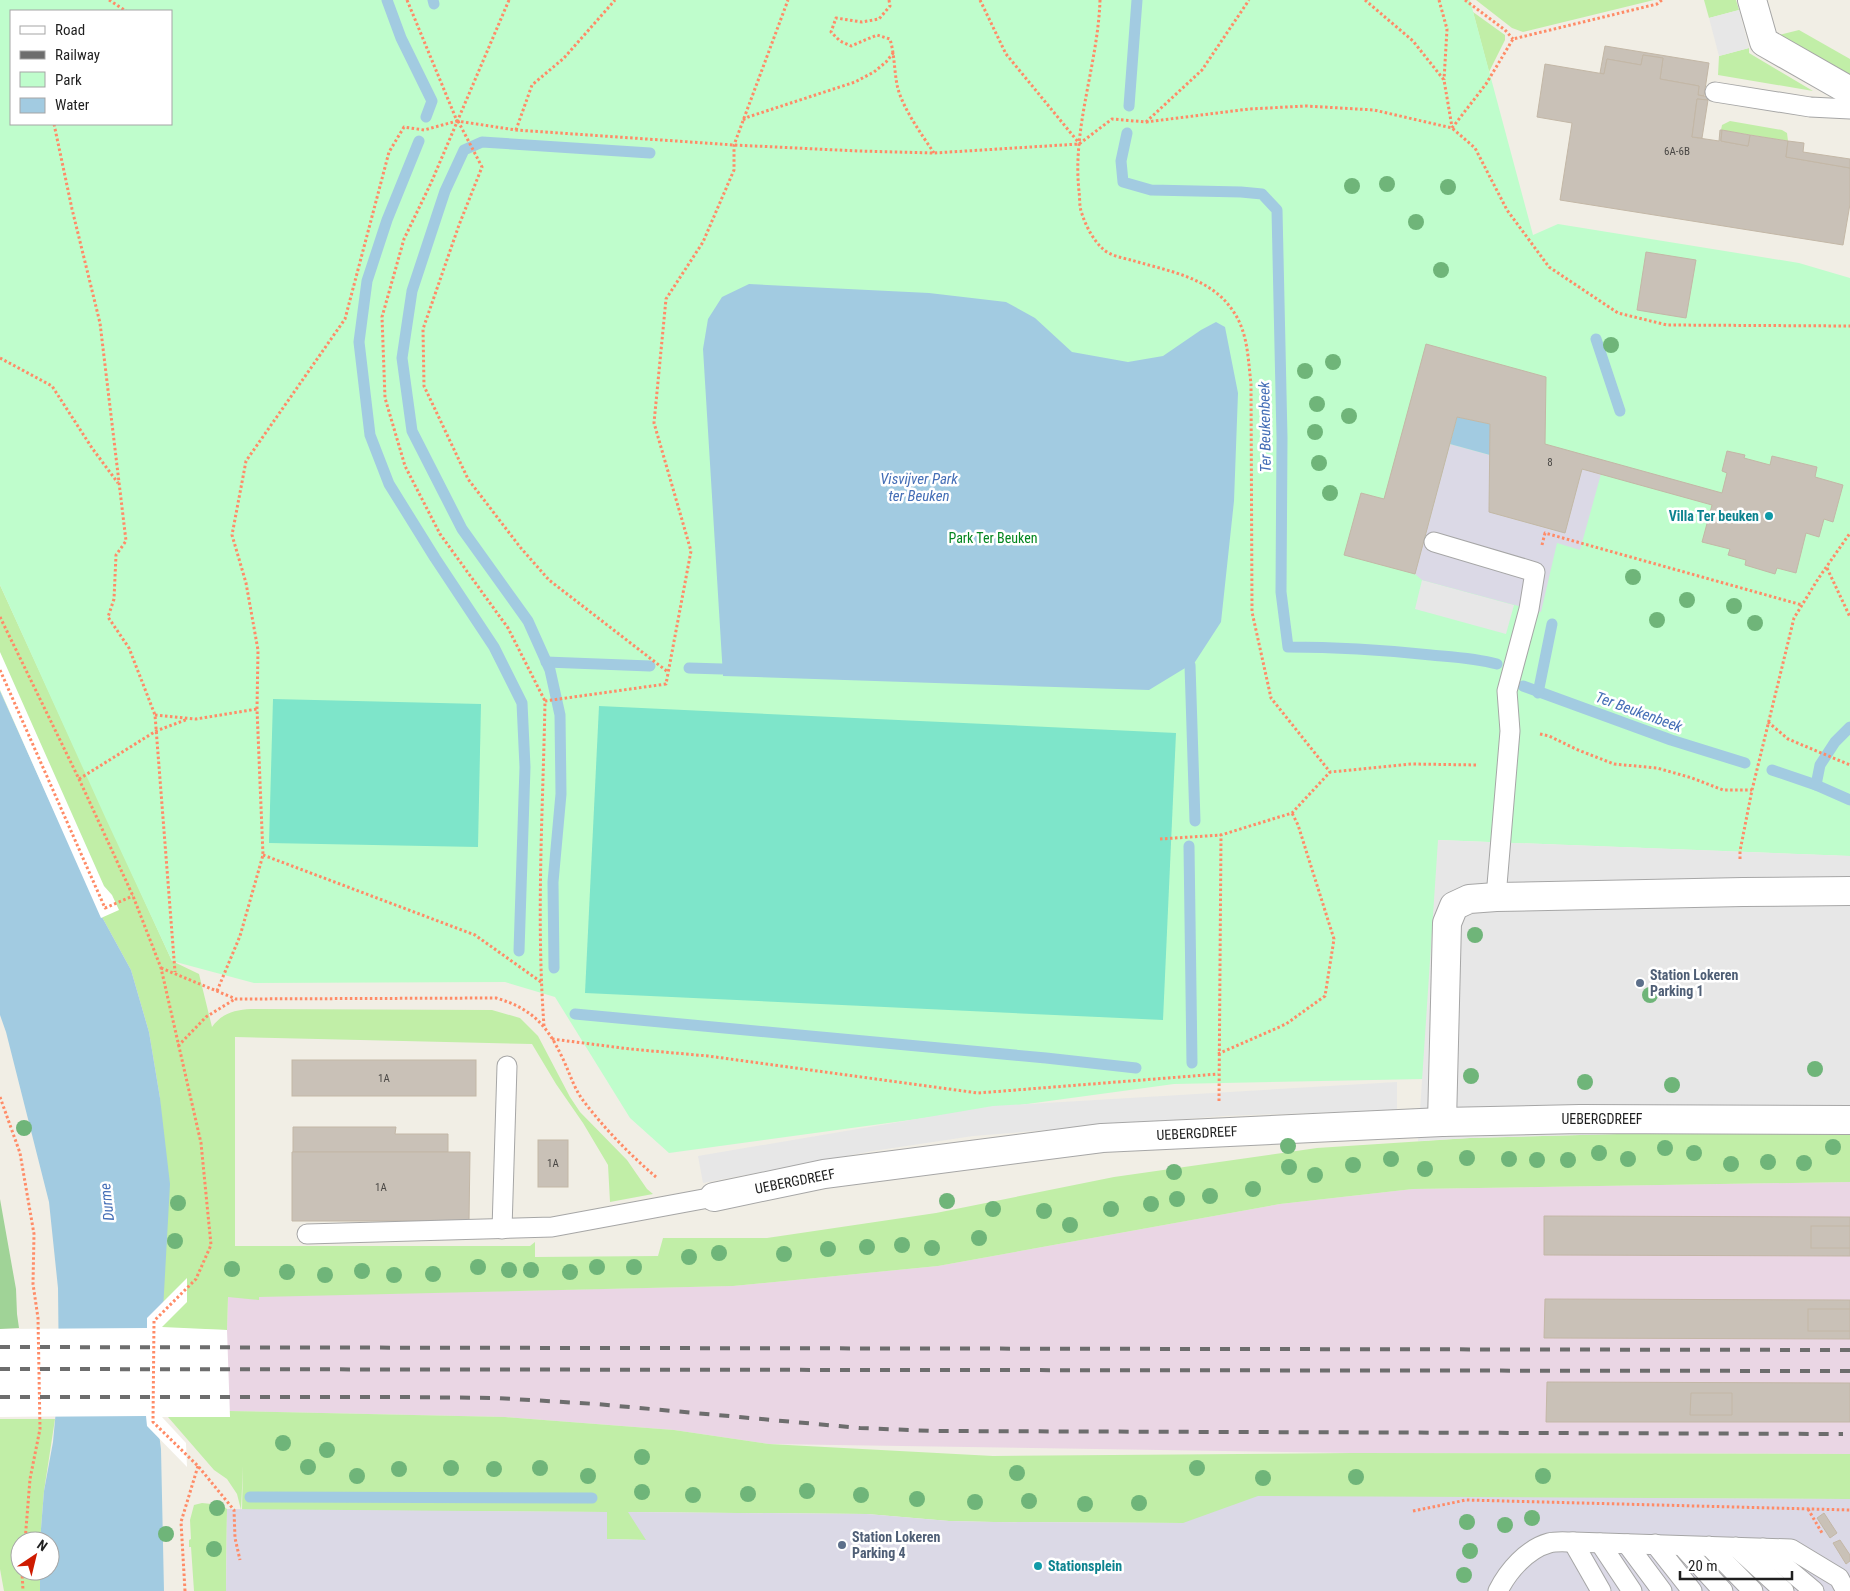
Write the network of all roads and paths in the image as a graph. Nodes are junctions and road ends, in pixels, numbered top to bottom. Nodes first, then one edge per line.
1 (109, 0) edge
2 (407, 0) edge
3 (509, 0) edge
4 (615, 0) edge
5 (788, 0) edge
6 (889, 0) edge
7 (980, 0) edge
8 (1100, 0) edge
9 (1249, 0) edge
10 (1365, 0) edge
11 (1439, 0) edge
12 (1465, 0) edge
13 (1662, 0) edge
14 (1752, 0) edge
15 (124, 10) edge
16 (1513, 39) junction
17 (894, 52) junction
18 (1444, 80) junction
19 (1850, 91) edge
20 (1715, 92) dead end
21 (1850, 109) edge
22 (743, 120) junction
23 (457, 121) junction
24 (1146, 122) junction
25 (54, 125) edge
26 (1452, 128) junction
27 (516, 130) junction
28 (734, 144) junction
29 (1079, 144) junction
30 (934, 153) junction
31 (1850, 326) edge
32 (0, 358) edge
33 (118, 483) junction
34 (1850, 533) edge
35 (1434, 542) dead end
36 (1581, 543) dead end
37 (1826, 568) junction
38 (1802, 605) junction
39 (0, 617) edge
40 (1850, 617) edge
41 (0, 670) edge
42 (668, 672) junction
43 (545, 701) junction
44 (257, 709) junction
45 (156, 715) junction
46 (188, 719) junction
47 (1768, 722) junction
48 (156, 731) junction
49 (1510, 731) junction
50 (1508, 764) junction
51 (1850, 765) edge
52 (1330, 772) junction
53 (79, 780) junction
54 (1752, 790) junction
55 (1292, 813) junction
56 (1220, 835) junction
57 (1160, 839) dead end
58 (263, 855) junction
59 (1850, 891) edge
60 (1742, 892) junction
61 (132, 896) junction
62 (1496, 897) junction
63 (161, 968) junction
64 (175, 972) junction
65 (541, 982) junction
66 (217, 991) junction
67 (236, 998) junction
68 (544, 1026) junction
69 (552, 1039) junction
70 (178, 1046) junction
71 (1218, 1054) junction
72 (507, 1066) dead end
73 (1218, 1074) junction
74 (0, 1096) edge
75 (1850, 1120) edge
76 (1442, 1122) junction
77 (1220, 1132) junction
78 (660, 1180) dead end
79 (714, 1197) joint
80 (502, 1229) junction
81 (307, 1234) dead end
82 (198, 1466) junction
83 (1850, 1510) edge
84 (1413, 1511) dead end
85 (26, 1531) edge
86 (1573, 1542) junction
87 (1600, 1543) junction
88 (1627, 1544) junction
89 (1655, 1544) junction
90 (1682, 1546) junction
91 (1709, 1546) junction
92 (1736, 1547) junction
93 (1763, 1548) junction
94 (240, 1560) dead end
95 (185, 1591) edge
96 (1498, 1591) edge
97 (1601, 1591) edge
98 (1632, 1591) edge
99 (1662, 1591) edge
100 (1692, 1591) edge
101 (1722, 1591) edge
102 (1753, 1591) edge
103 (1784, 1591) edge
104 (1814, 1591) edge
105 (1846, 1591) edge

1 - 15 path
2 - 23 path
3 - 23 path
4 - 27 path
5 - 22 path
6 - 17 path
7 - 29 path
8 - 29 path
9 - 24 path
10 - 18 path
11 - 18 path
12 - 16 path
13 - 16 path
14 - 19 street
16 - 26 path
17 - 22 path
17 - 30 path
18 - 26 path
20 - 21 lane
22 - 28 path
23 - 27 path
23 - 42 path
23 - 43 path
23 - 44 path
24 - 26 path
24 - 29 path
25 - 33 path
26 - 31 path
27 - 28 path
28 - 30 path
28 - 42 path
29 - 30 path
29 - 52 path
32 - 33 path
33 - 45 path
34 - 37 path
35 - 49 lane
36 - 38 path
37 - 38 path
37 - 40 path
38 - 47 path
39 - 53 path
41 - 61 path
42 - 43 path
43 - 65 path
44 - 46 path
44 - 58 path
45 - 46 path
45 - 48 path
46 - 48 path
47 - 51 path
47 - 54 path
48 - 53 path
48 - 64 path
49 - 50 lane
49 - 54 path
50 - 52 path
50 - 62 lane
52 - 55 path
53 - 61 path
54 - 60 path
55 - 56 path
55 - 71 path
56 - 57 path
56 - 71 path
58 - 65 path
58 - 66 path
59 - 60 street
60 - 62 street
61 - 63 path
62 - 76 street
63 - 64 path
63 - 70 path
64 - 66 path
65 - 68 path
66 - 67 path
67 - 68 path
67 - 70 path
68 - 69 path
69 - 73 path
69 - 78 path
70 - 82 path
71 - 73 path
72 - 80 lane
73 - 77 path
74 - 85 path
75 - 76 street, UEBERGDREEF
76 - 77 street, UEBERGDREEF
77 - 79 street, UEBERGDREEF
79 - 80 lane, UEBERGDREEF
80 - 81 lane, UEBERGDREEF
82 - 94 path
82 - 95 path
83 - 84 path
86 - 87 lane
86 - 96 lane
86 - 97 lane
87 - 88 lane
87 - 98 lane
88 - 89 lane
88 - 99 lane
89 - 90 lane
89 - 100 lane
90 - 91 lane
90 - 101 lane
91 - 92 lane
91 - 102 lane
92 - 93 lane
92 - 103 lane
93 - 104 lane
93 - 105 lane

